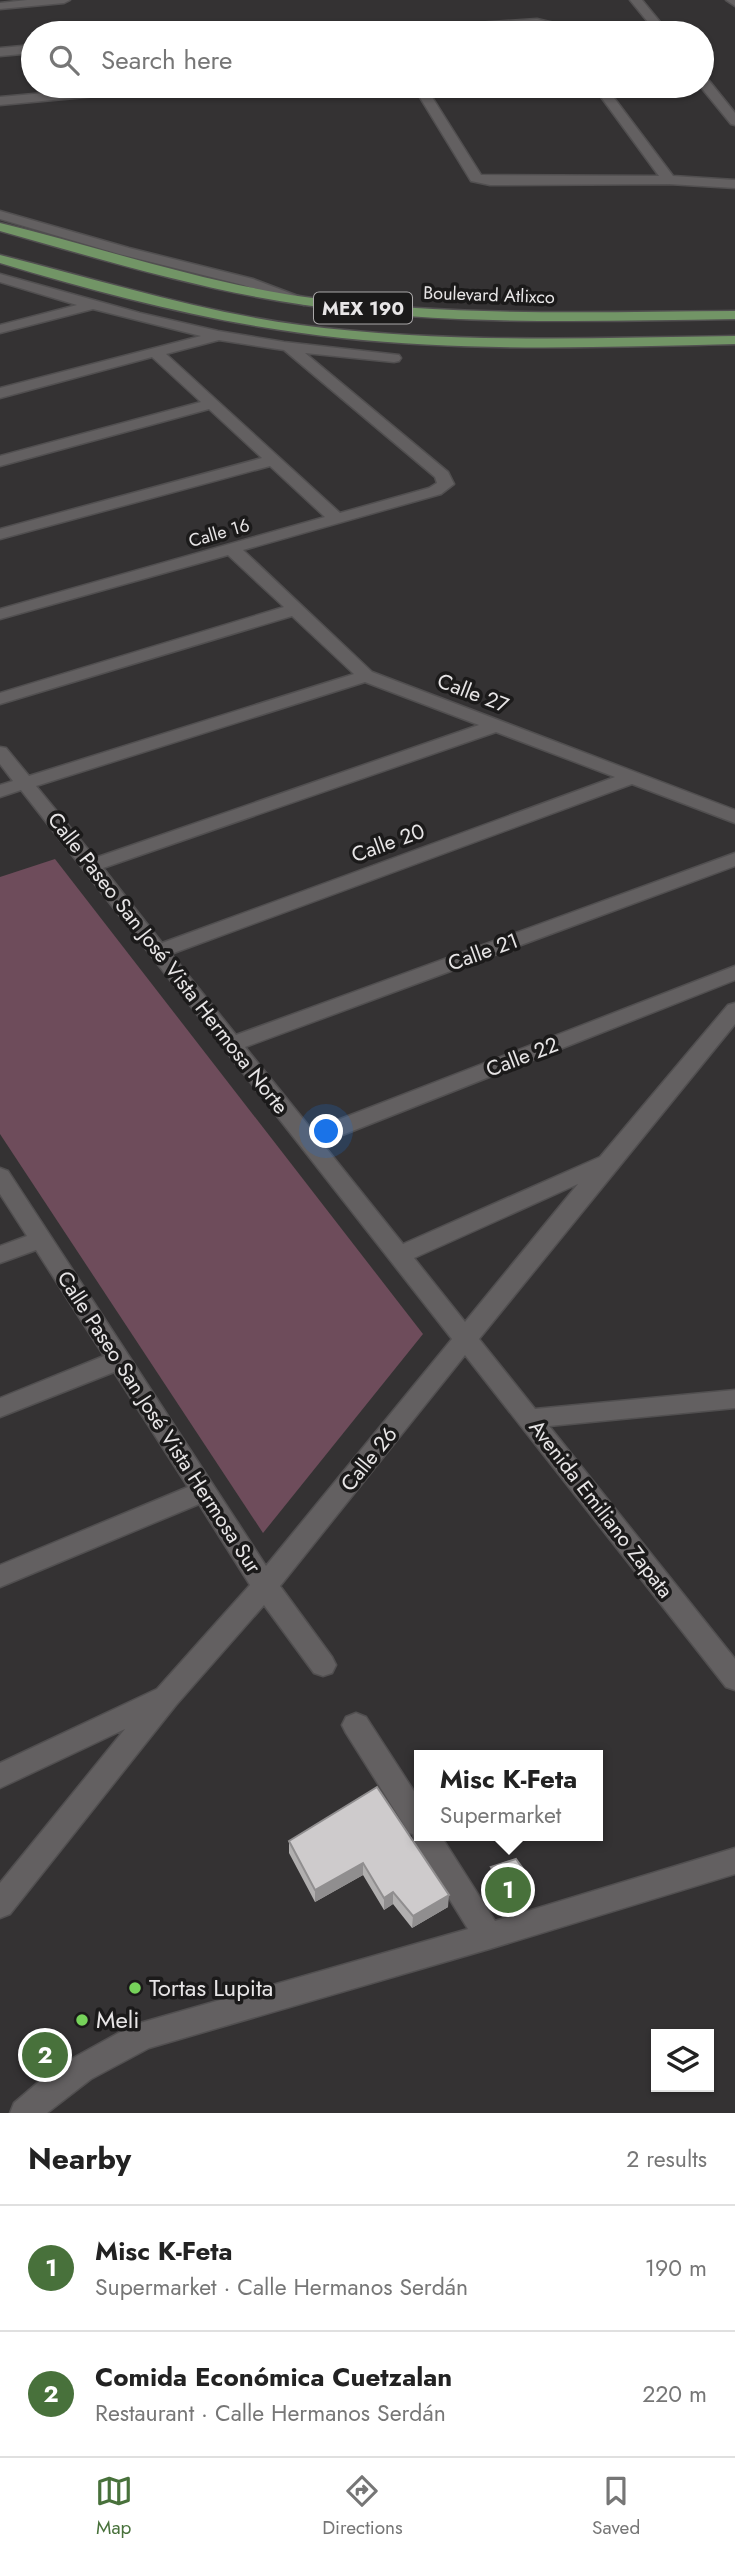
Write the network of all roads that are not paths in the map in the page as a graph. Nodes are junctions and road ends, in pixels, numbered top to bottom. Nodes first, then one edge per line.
1 (64, 0) edge
2 (636, 0) edge
3 (0, 6) edge
4 (653, 21) edge
5 (21, 49) edge
6 (0, 52) edge
7 (714, 95) edge
8 (32, 98) edge
9 (426, 98) edge
10 (608, 98) edge
11 (0, 101) edge
12 (735, 121) edge
13 (735, 177) edge
14 (668, 180) junction
15 (709, 182) junction
16 (735, 184) edge
17 (0, 215) edge
18 (0, 227) edge
19 (3, 260) edge
20 (0, 278) edge
21 (304, 301) junction
22 (92, 305) junction
23 (735, 315) edge
24 (0, 329) edge
25 (218, 335) junction
26 (735, 340) edge
27 (289, 347) junction
28 (155, 352) junction
29 (394, 358) dead end
30 (0, 393) edge
31 (211, 404) junction
32 (273, 460) junction
33 (0, 461) edge
34 (338, 520) junction
35 (0, 534) edge
36 (232, 550) junction
37 (296, 610) junction
38 (0, 614) edge
39 (366, 676) junction
40 (0, 699) edge
41 (495, 726) junction
42 (0, 752) edge
43 (633, 777) junction
44 (25, 783) junction
45 (0, 791) edge
46 (735, 817) edge
47 (735, 859) edge
48 (91, 866) junction
49 (158, 951) junction
50 (735, 973) edge
51 (735, 1010) edge
52 (232, 1044) junction
53 (308, 1140) junction
54 (608, 1162) junction
55 (0, 1176) edge
56 (41, 1239) junction
57 (0, 1255) edge
58 (399, 1255) junction
59 (466, 1340) junction
60 (119, 1360) junction
61 (735, 1399) edge
62 (0, 1408) edge
63 (529, 1419) junction
64 (204, 1490) junction
65 (0, 1576) edge
66 (265, 1586) junction
67 (323, 1665) dead end
68 (735, 1679) edge
69 (166, 1697) junction
70 (356, 1725) dead end
71 (0, 1776) edge
72 (414, 1816) edge
73 (429, 1841) edge
74 (735, 1861) edge
75 (0, 1905) edge
76 (489, 1936) junction
77 (25, 2113) edge

1 - 3 street
2 - 4 street
5 - 6 street
7 - 12 street
8 - 11 street
9 - 14 street
10 - 14 street
13 - 15 street
14 - 15 street
15 - 16 street
17 - 21 street
18 - 21 main road, Boulevard Atlixco / MEX 190
19 - 26 main road, MEX 190
20 - 22 street
21 - 23 main road, Boulevard Atlixco / MEX 190
22 - 24 street
22 - 25 street
25 - 27 street
25 - 28 street
27 - 29 street
27 - 34 street, Calle 16
28 - 30 street
28 - 31 street
31 - 32 street
31 - 33 street
32 - 34 street
32 - 35 street
34 - 36 street, Calle 16
36 - 37 street, Calle 27
36 - 38 street, Calle 16
37 - 39 street, Calle 27
37 - 40 street
39 - 41 street, Calle 27
39 - 44 street
41 - 43 street, Calle 27
41 - 48 street
42 - 44 street, Calle Paseo San José Vista Hermosa Norte
43 - 46 street, Calle 27
43 - 49 street, Calle 20
44 - 45 street
44 - 48 street, Calle Paseo San José Vista Hermosa Norte
47 - 52 street, Calle 21
48 - 49 street, Calle Paseo San José Vista Hermosa Norte
49 - 52 street, Calle Paseo San José Vista Hermosa Norte
50 - 53 street, Calle 22
51 - 54 street, Calle 26
52 - 53 street, Calle Paseo San José Vista Hermosa Norte
53 - 58 street, Calle Paseo San José Vista Hermosa Norte
54 - 58 street
54 - 59 street, Calle 26
55 - 56 street, Calle Paseo San José Vista Hermosa Sur
56 - 57 street
56 - 60 street, Calle Paseo San José Vista Hermosa Sur
58 - 59 street, Calle Paseo San José Vista Hermosa Norte
59 - 63 street, Avenida Emiliano Zapata
59 - 66 street, Calle 26
60 - 62 street
60 - 64 street, Calle Paseo San José Vista Hermosa Sur
61 - 63 street
63 - 68 street, Avenida Emiliano Zapata
64 - 65 street
64 - 66 street, Calle Paseo San José Vista Hermosa Sur
66 - 67 street, Calle Paseo San José Vista Hermosa Sur
66 - 69 street, Calle 26
69 - 71 street
69 - 75 street, Calle 26
70 - 72 street
73 - 76 street
74 - 76 street
76 - 77 street

